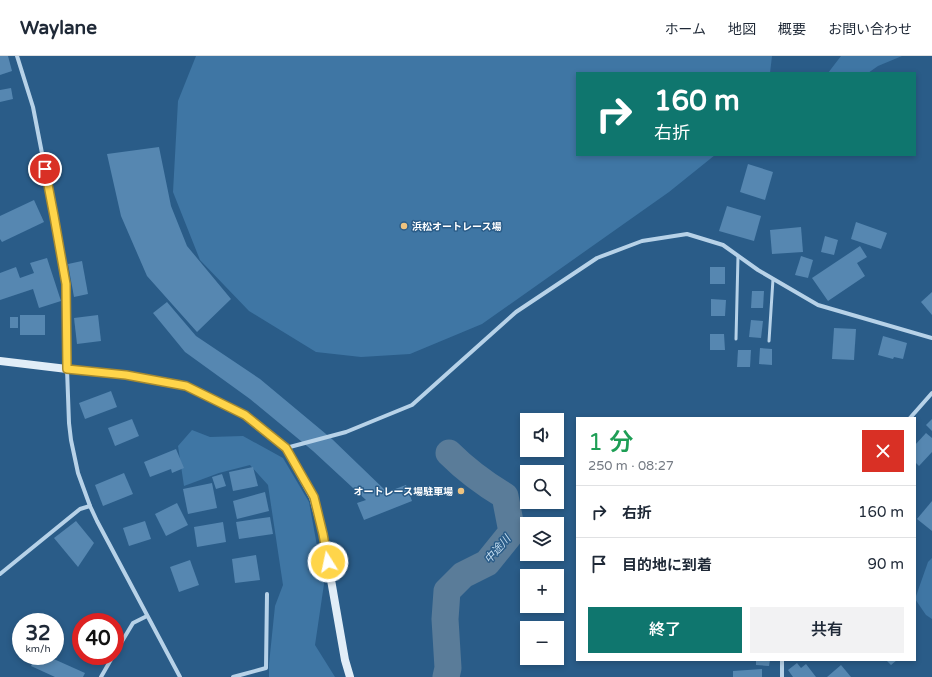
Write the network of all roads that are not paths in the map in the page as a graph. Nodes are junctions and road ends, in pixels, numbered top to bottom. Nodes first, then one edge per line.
1 (17, 56) edge
2 (738, 256) junction
3 (773, 279) junction
4 (932, 338) edge
5 (736, 339) dead end
6 (769, 341) dead end
7 (0, 360) edge
8 (67, 369) junction
9 (932, 393) edge
10 (911, 417) edge
11 (286, 448) junction
12 (90, 506) junction
13 (0, 574) edge
14 (267, 594) dead end
15 (147, 616) junction
16 (124, 638) edge
17 (782, 661) edge
18 (108, 665) edge
19 (101, 677) edge
20 (180, 677) edge
21 (233, 677) edge
22 (350, 677) edge
23 (782, 677) edge

1 - 8 street
2 - 3 street
2 - 5 lane
2 - 11 street
3 - 4 street
3 - 6 lane
7 - 8 street
8 - 11 street
8 - 12 street
9 - 10 street
11 - 22 street
12 - 13 street
12 - 15 street
14 - 21 street
15 - 16 street
15 - 20 street
17 - 23 street
18 - 19 street

